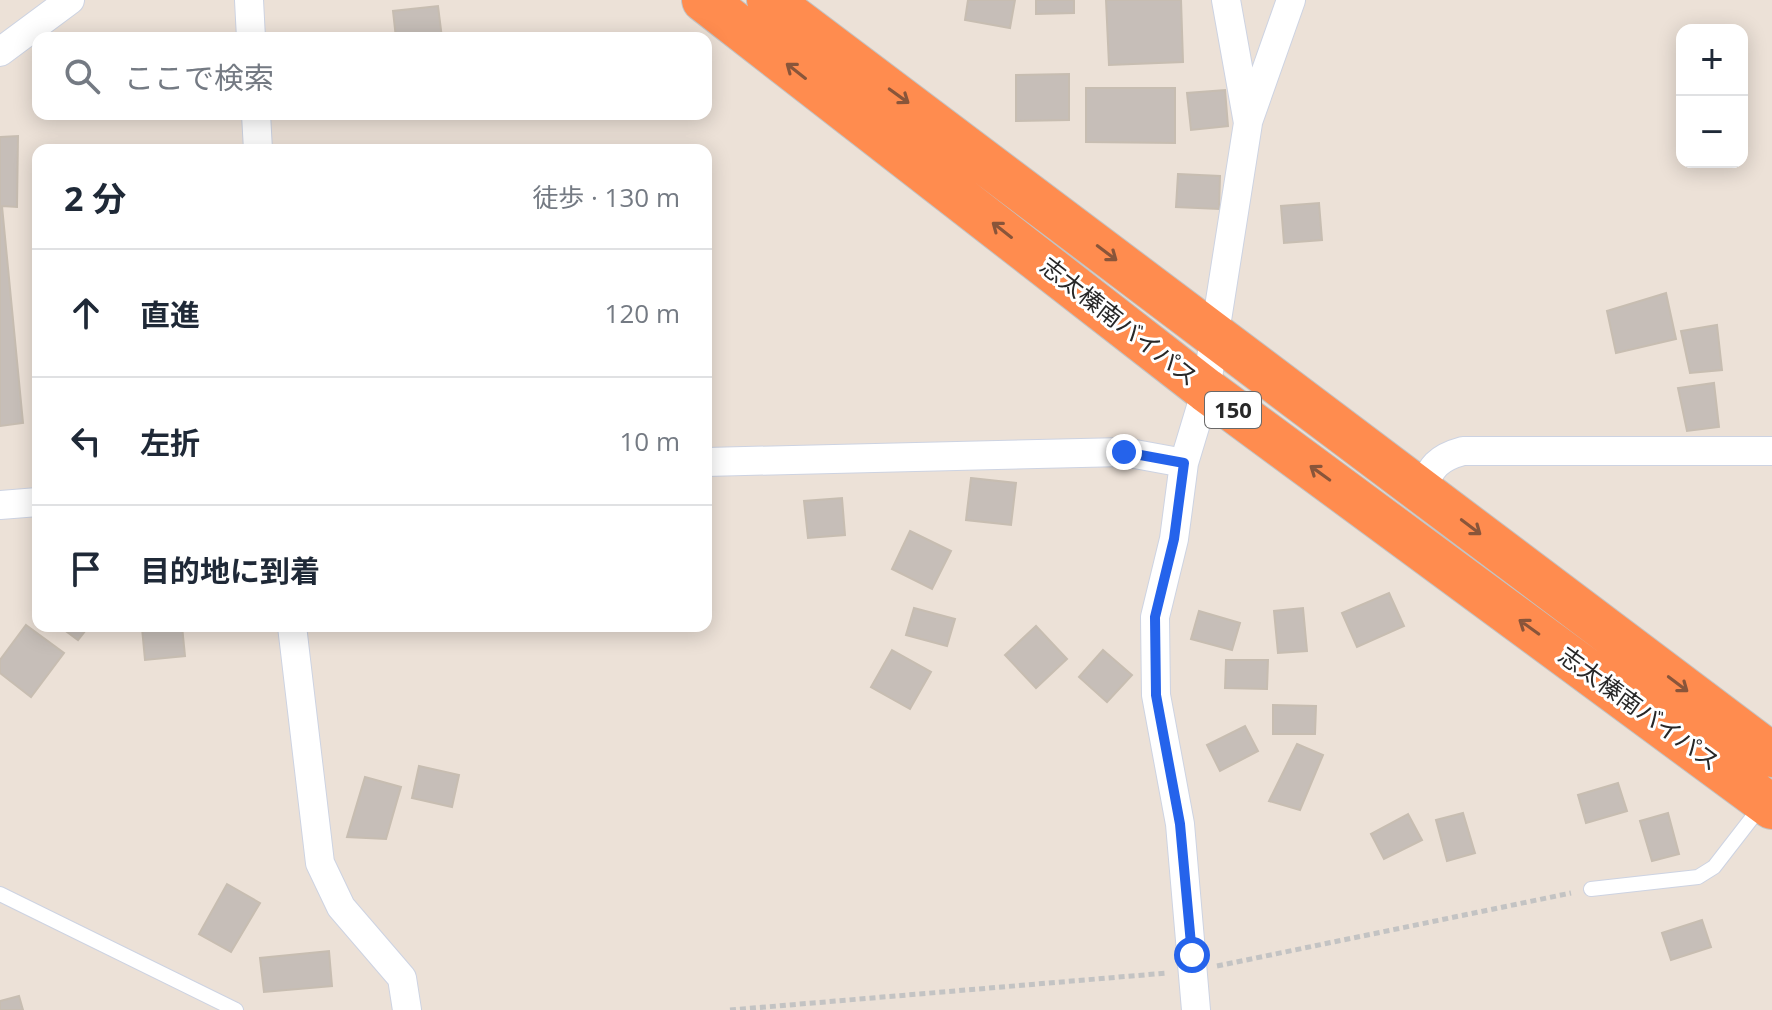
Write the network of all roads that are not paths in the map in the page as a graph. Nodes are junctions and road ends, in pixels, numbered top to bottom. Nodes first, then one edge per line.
1 (70, 0) edge
2 (249, 0) edge
3 (704, 0) edge
4 (769, 0) edge
5 (1226, 0) edge
6 (1291, 0) edge
7 (251, 32) edge
8 (0, 52) edge
9 (256, 120) edge
10 (1248, 123) junction
11 (258, 144) edge
12 (1215, 335) junction
13 (1206, 390) junction
14 (1772, 451) edge
15 (712, 462) edge
16 (1184, 463) junction
17 (1421, 489) junction
18 (32, 502) edge
19 (0, 505) edge
20 (293, 632) edge
21 (1772, 755) edge
22 (1768, 804) edge
23 (1591, 889) road end
24 (0, 894) edge
25 (236, 1010) edge
26 (407, 1010) edge
27 (1196, 1010) edge

1 - 8 street
2 - 7 street
13 -> 3 highway, 志太榛南バイパス / 150
4 -> 12 highway, 志太榛南バイパス / 150
5 - 10 street
6 - 10 street
9 - 11 street
10 - 12 street
12 - 13 street
12 - 17 highway, 志太榛南バイパス / 150
13 - 16 street
22 -> 13 highway, 志太榛南バイパス / 150
14 - 17 street
15 - 16 street
16 - 27 street
17 -> 21 highway, 志太榛南バイパス / 150
18 - 19 street
20 - 26 street
22 - 23 lane
24 - 25 lane

